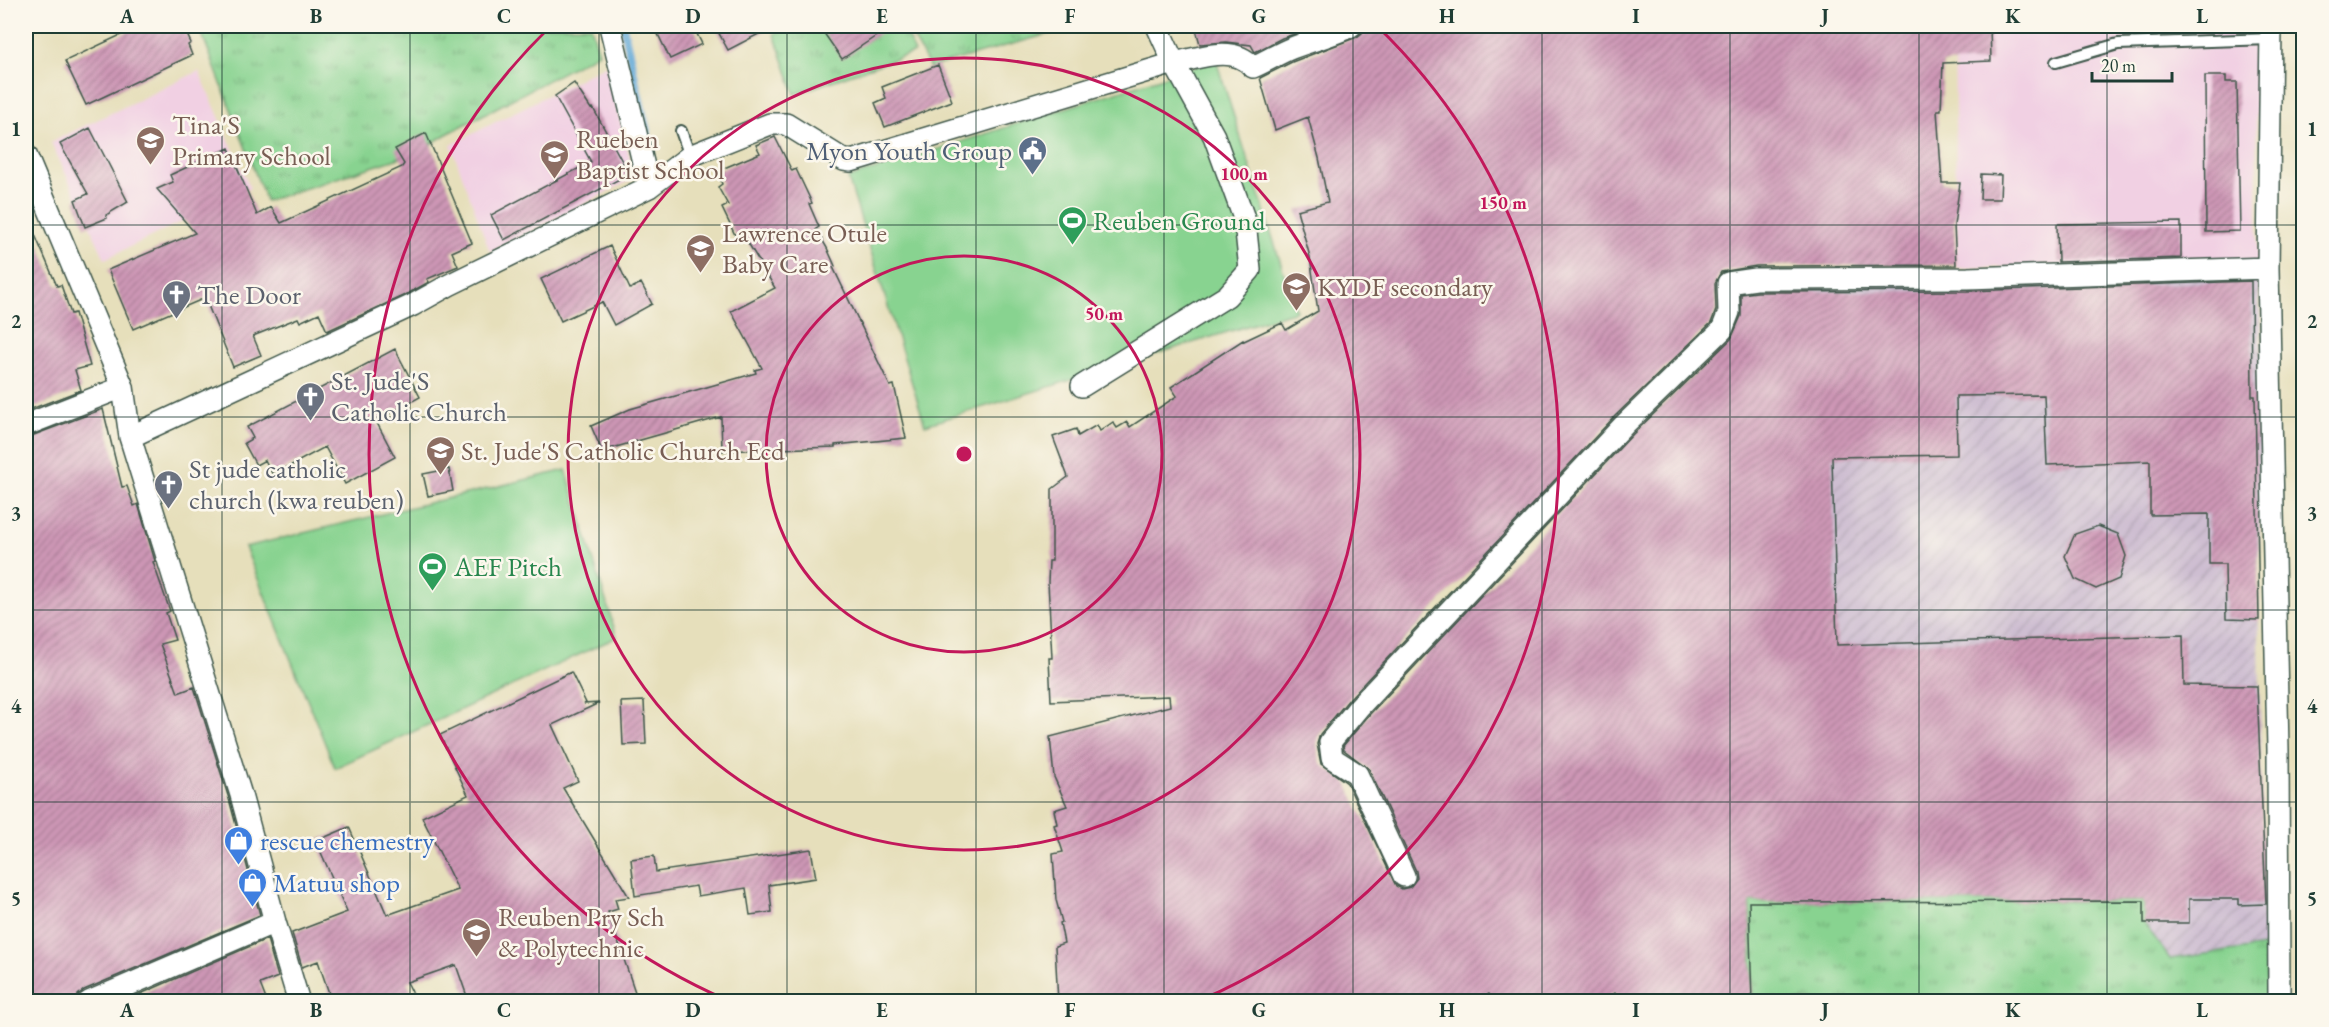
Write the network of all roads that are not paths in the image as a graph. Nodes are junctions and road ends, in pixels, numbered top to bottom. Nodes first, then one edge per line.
1 (610, 26) edge
2 (1157, 26) edge
3 (1351, 26) edge
4 (2271, 32) edge
5 (2056, 62) dead end
6 (1174, 63) junction
7 (681, 131) dead end
8 (690, 156) junction
9 (26, 157) edge
10 (649, 187) junction
11 (2268, 268) junction
12 (1082, 386) dead end
13 (123, 387) junction
14 (26, 425) edge
15 (130, 437) junction
16 (1404, 876) dead end
17 (274, 922) junction
18 (89, 1002) edge
19 (299, 1002) edge
20 (2279, 1002) edge

1 - 10 street
2 - 6 street
3 - 6 street
4 - 5 lane
4 - 11 street
6 - 8 street
6 - 12 street
7 - 8 lane
8 - 10 street
9 - 13 street
10 - 15 street
11 - 16 street
11 - 20 street
13 - 14 street
13 - 15 street
15 - 17 street
17 - 18 street
17 - 19 street

